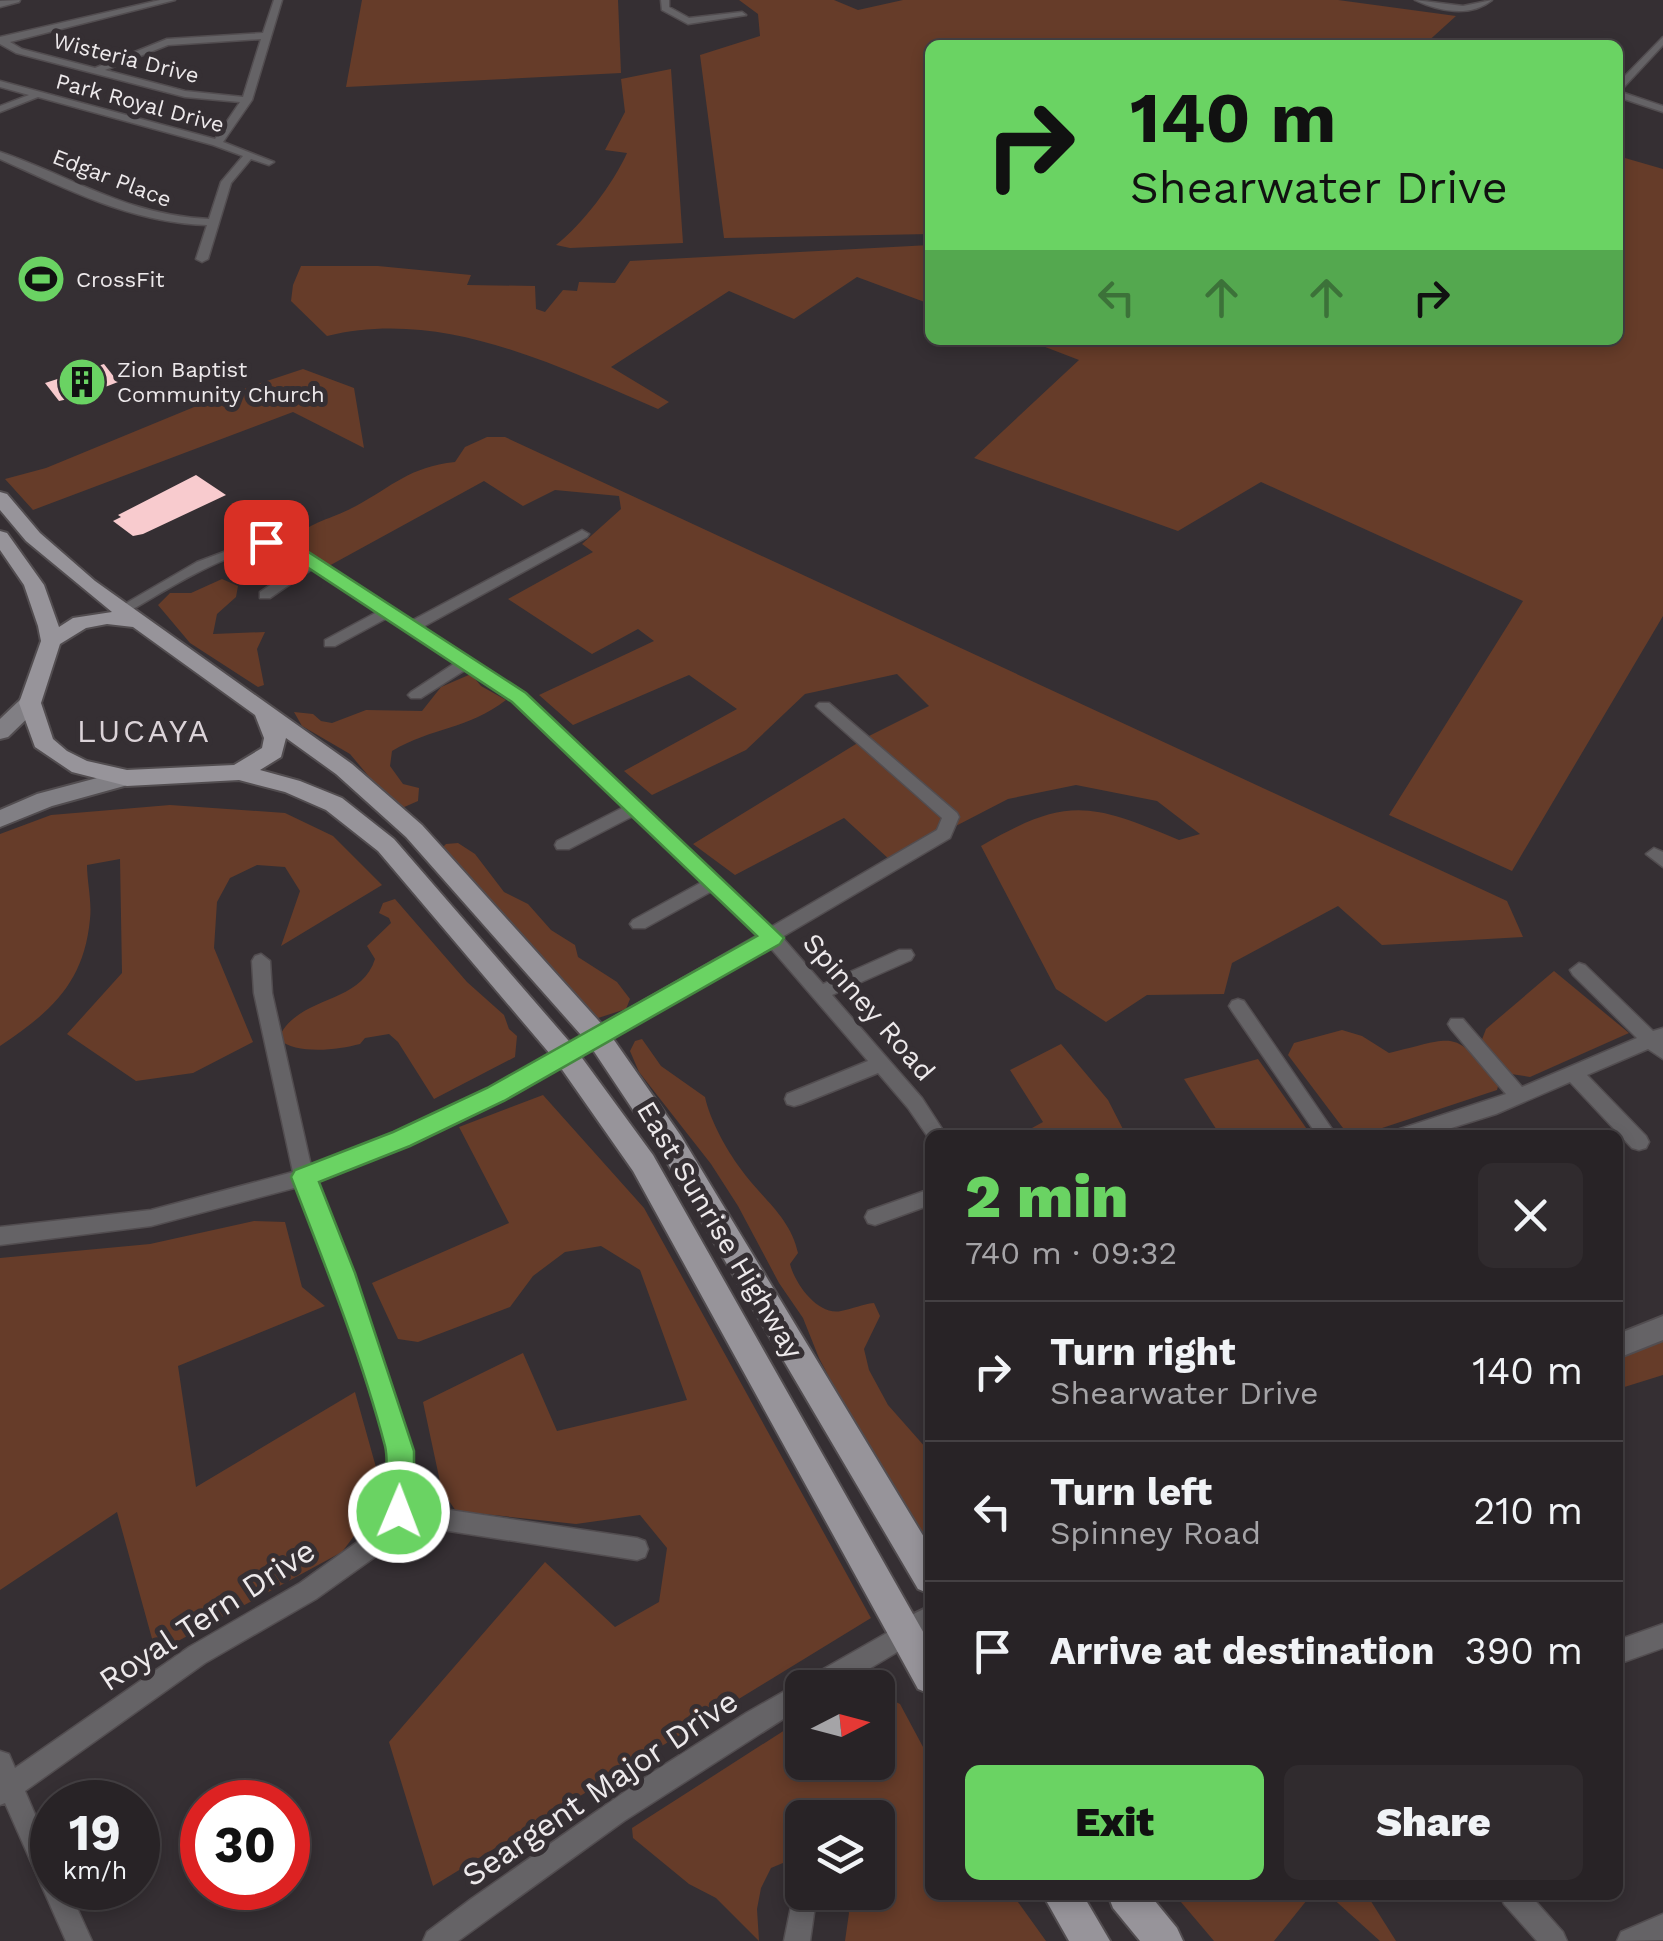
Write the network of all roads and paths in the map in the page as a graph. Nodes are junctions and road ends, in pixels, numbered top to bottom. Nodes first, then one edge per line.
1 (16, 0) edge
2 (171, 0) edge
3 (278, 0) edge
4 (664, 0) edge
5 (1418, 0) edge
6 (1488, 0) edge
7 (0, 4) edge
8 (742, 16) dead end
9 (688, 22) junction
10 (674, 35) dead end
11 (267, 36) junction
12 (1663, 40) edge
13 (1, 41) edge
14 (95, 72) junction
15 (1623, 83) edge
16 (0, 84) edge
17 (34, 96) junction
18 (1623, 97) edge
19 (246, 100) junction
20 (0, 109) edge
21 (1663, 109) edge
22 (217, 142) junction
23 (0, 155) edge
24 (248, 156) junction
25 (269, 162) dead end
26 (214, 222) junction
27 (202, 259) dead end
28 (0, 498) edge
29 (582, 534) dead end
30 (0, 537) edge
31 (312, 562) junction
32 (264, 595) dead end
33 (387, 612) junction
34 (130, 615) junction
35 (411, 627) junction
36 (51, 641) junction
37 (330, 643) dead end
38 (465, 662) junction
39 (416, 695) dead end
40 (30, 703) junction
41 (824, 706) dead end
42 (265, 714) junction
43 (0, 732) edge
44 (239, 772) junction
45 (126, 778) junction
46 (635, 808) junction
47 (0, 818) edge
48 (564, 844) dead end
49 (714, 883) junction
50 (639, 924) dead end
51 (772, 938) junction
52 (906, 955) dead end
53 (261, 961) dead end
54 (1580, 970) dead end
55 (820, 994) junction
56 (1238, 1006) dead end
57 (1457, 1024) dead end
58 (598, 1037) junction
59 (1659, 1043) edge
60 (565, 1054) junction
61 (881, 1064) junction
62 (1574, 1074) junction
63 (1519, 1096) junction
64 (794, 1099) dead end
65 (1446, 1129) edge
66 (933, 1130) edge
67 (1324, 1130) edge
68 (1638, 1142) dead end
69 (304, 1177) junction
70 (925, 1199) edge
71 (875, 1217) dead end
72 (0, 1236) edge
73 (1663, 1328) edge
74 (1623, 1344) edge
75 (399, 1512) junction
76 (637, 1549) dead end
77 (925, 1570) edge
78 (918, 1628) edge
79 (1663, 1636) edge
80 (1623, 1650) edge
81 (925, 1657) edge
82 (844, 1670) edge
83 (785, 1704) edge
84 (3, 1780) edge
85 (30, 1835) edge
86 (1064, 1900) edge
87 (1130, 1900) edge
88 (1517, 1900) edge
89 (65, 1910) edge
90 (801, 1910) edge
91 (1663, 1927) edge
92 (78, 1941) edge
93 (436, 1941) edge
94 (797, 1941) edge
95 (1090, 1941) edge
96 (1164, 1941) edge
97 (1554, 1941) edge
98 (1630, 1941) edge

1 - 7 street
2 - 13 street
3 - 11 street
4 - 9 street
5 - 6 street
8 - 9 street
9 - 10 street
11 - 14 street
11 - 19 street
12 - 15 street
13 - 14 street, Wisteria Drive
14 - 19 street, Wisteria Drive
16 - 17 street, Park Royal Drive
17 - 20 street
17 - 22 street, Park Royal Drive
18 - 21 street
19 - 22 street
22 - 24 street, Park Royal Drive
23 - 26 street, Edgar Place
24 - 25 street, Park Royal Drive
24 - 26 street
26 - 27 street
28 - 34 main road
29 - 35 street
30 - 36 main road
31 - 32 street
31 - 33 street, Spinney Road
31 - 34 street, Spinney Road
33 - 35 street, Spinney Road
33 - 37 street
34 - 36 main road
34 - 42 main road, East Sunrise Highway
35 - 38 street, Spinney Road
36 - 40 main road
38 - 39 street
38 - 46 street, Spinney Road
40 - 43 main road
40 - 45 main road, East Sunrise Highway
41 - 51 street
42 - 44 main road
42 - 58 main road, East Sunrise Highway
44 - 45 main road, East Sunrise Highway
44 - 60 main road, East Sunrise Highway
45 - 47 main road
46 - 48 street
46 - 49 street, Spinney Road
49 - 50 street
49 - 51 street, Spinney Road
51 - 55 street, Spinney Road
51 - 58 street
52 - 55 street
53 - 69 street
54 - 59 street
55 - 61 street, Spinney Road
56 - 67 street
57 - 63 street
58 - 60 street
58 - 77 main road, East Sunrise Highway
59 - 62 street
60 - 69 street
60 - 78 main road, East Sunrise Highway
61 - 64 street
61 - 66 street, Spinney Road
62 - 63 street
62 - 68 street
63 - 65 street
69 - 72 street
69 - 75 street
70 - 71 street
73 - 74 street
75 - 76 street
75 - 84 street, Royal Tern Drive
78 - 81 main road, East Sunrise Highway
78 - 82 street
79 - 80 street
83 - 93 street, Seargent Major Drive
84 - 85 street
86 - 95 main road
87 - 96 main road
88 - 97 street
89 - 92 street
90 - 94 street
91 - 98 street

